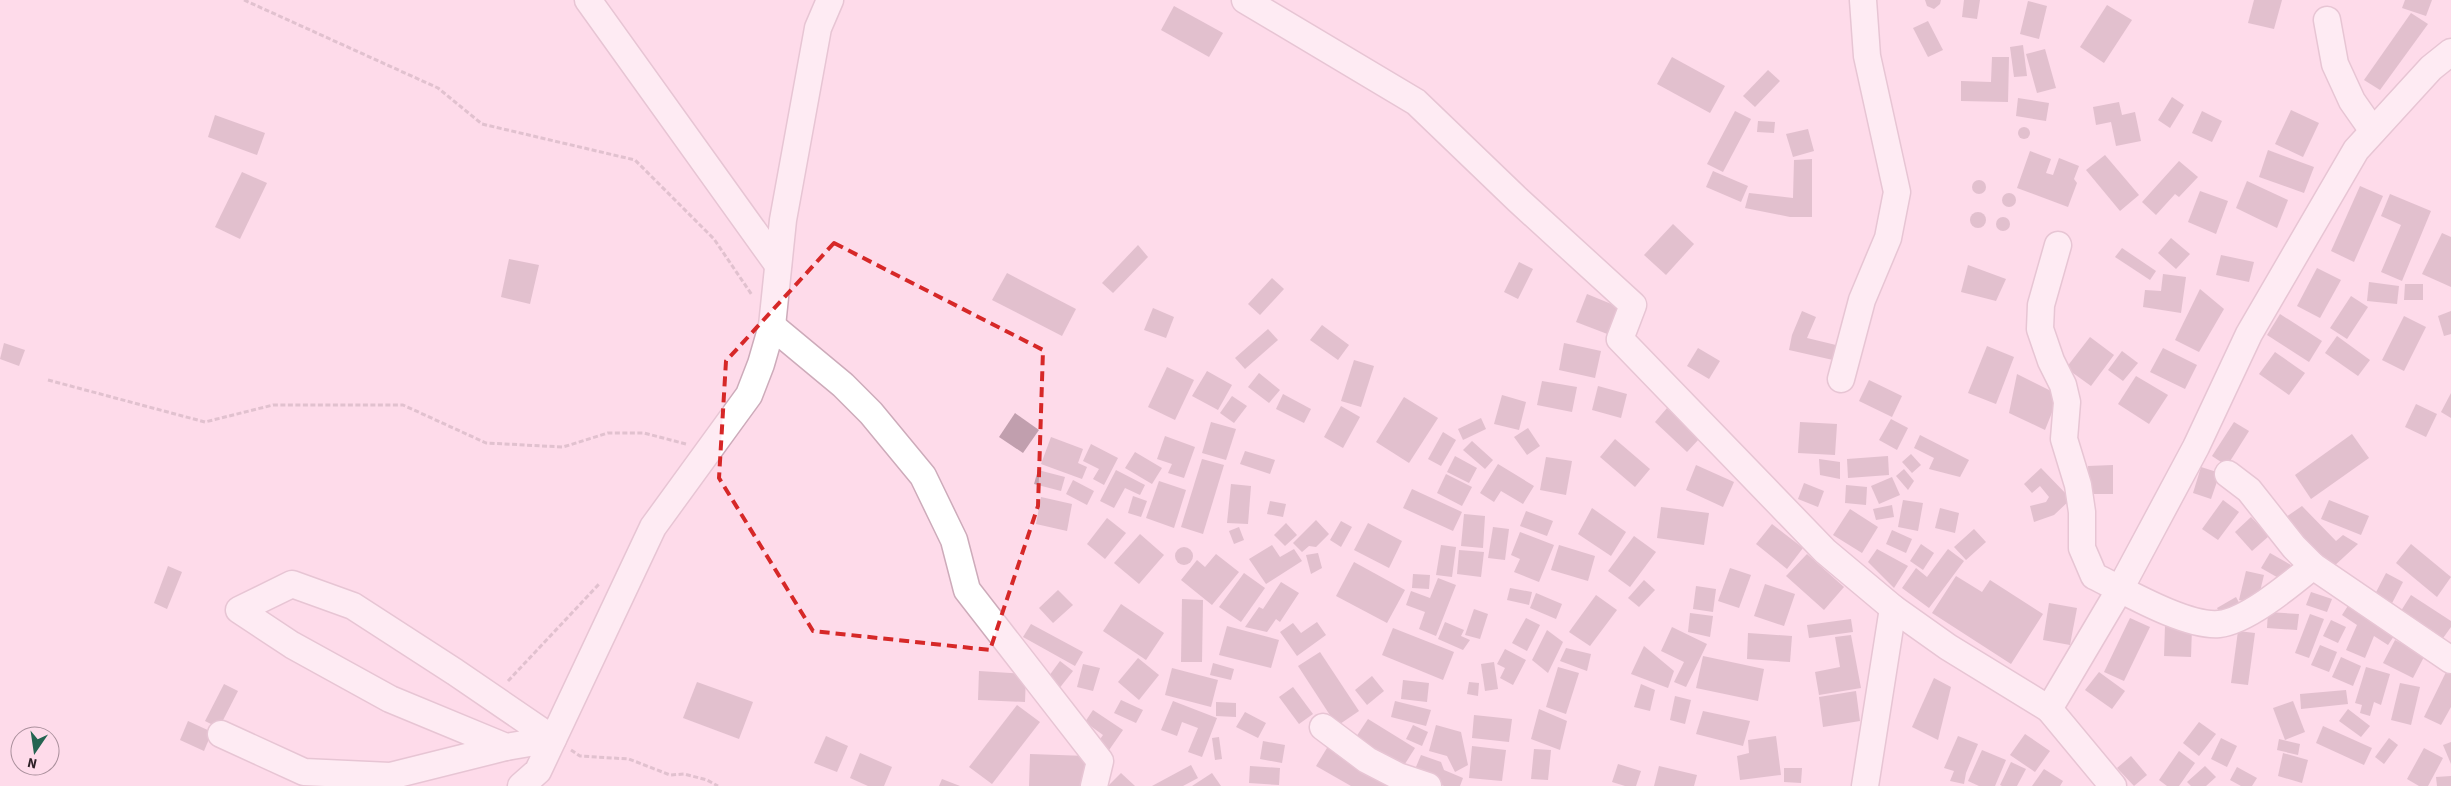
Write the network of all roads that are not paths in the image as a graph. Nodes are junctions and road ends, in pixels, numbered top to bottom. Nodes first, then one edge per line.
1 (588, 0) edge
2 (830, 0) edge
3 (1245, 0) edge
4 (1863, 0) edge
5 (1263, 7) edge
6 (2327, 20) dead end
7 (2451, 52) edge
8 (2373, 131) junction
9 (2058, 245) dead end
10 (778, 265) junction
11 (772, 326) junction
12 (1841, 379) dead end
13 (2228, 474) dead end
14 (2313, 566) junction
15 (2120, 589) junction
16 (1893, 608) junction
17 (2451, 660) edge
18 (2049, 709) junction
19 (1323, 728) dead end
20 (221, 734) dead end
21 (553, 739) junction
22 (506, 747) junction
23 (304, 772) junction
24 (329, 786) edge
25 (521, 786) edge
26 (1094, 786) edge
27 (1428, 786) edge
28 (1865, 786) edge
29 (2113, 786) edge

1 - 10 street
2 - 10 street
3 - 5 street
4 - 12 street
5 - 16 street
6 - 8 street
7 - 8 street
8 - 15 street
9 - 15 street
10 - 11 street
11 - 21 street
11 - 26 street
13 - 14 street
14 - 15 street
14 - 17 street
15 - 18 street
16 - 18 street
16 - 28 street
18 - 29 street
19 - 27 street
20 - 23 street
21 - 22 street
21 - 22 street
21 - 25 street
22 - 23 street
23 - 24 street

